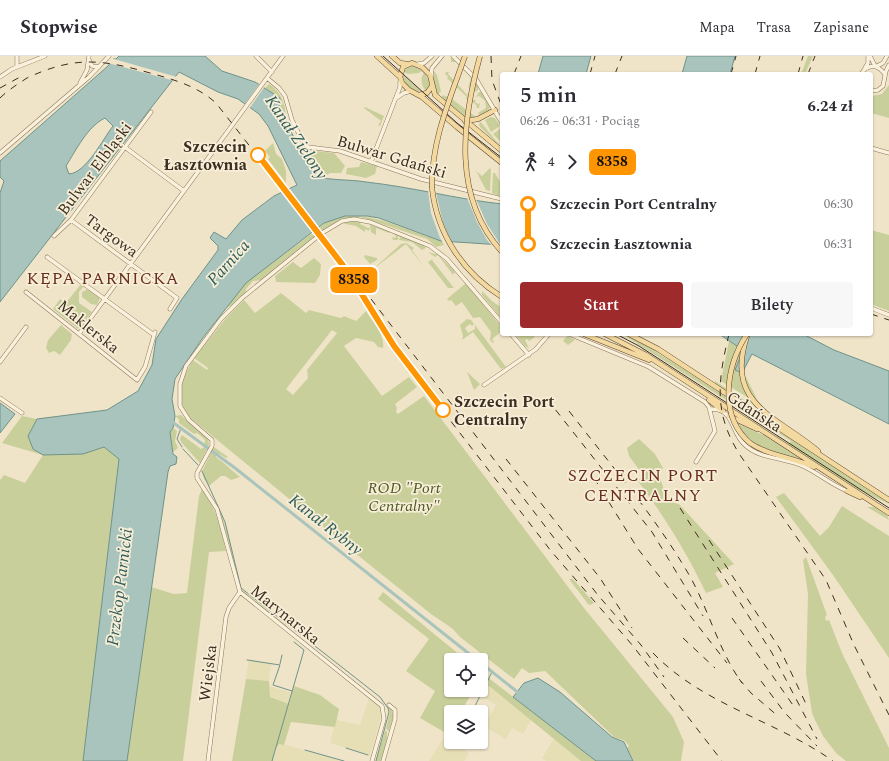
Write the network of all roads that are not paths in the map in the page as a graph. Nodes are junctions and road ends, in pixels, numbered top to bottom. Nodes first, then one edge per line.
1 (17, 56) edge
2 (45, 56) edge
3 (256, 56) edge
4 (283, 56) edge
5 (377, 56) edge
6 (392, 56) edge
7 (432, 56) edge
8 (442, 56) edge
9 (453, 56) edge
10 (465, 56) edge
11 (480, 56) edge
12 (869, 56) edge
13 (887, 56) edge
14 (109, 57) edge
15 (89, 59) edge
16 (406, 64) junction
17 (416, 64) junction
18 (889, 65) edge
19 (100, 66) junction
20 (876, 66) junction
21 (17, 68) junction
22 (865, 68) junction
23 (272, 72) junction
24 (862, 72) edge
25 (0, 77) edge
26 (885, 77) junction
27 (267, 78) junction
28 (400, 78) junction
29 (431, 78) junction
30 (432, 86) junction
31 (74, 90) junction
32 (873, 91) edge
33 (411, 92) junction
34 (419, 95) junction
35 (394, 99) junction
36 (495, 110) junction
37 (151, 112) dead end
38 (478, 119) junction
39 (500, 119) edge
40 (465, 121) junction
41 (484, 135) junction
42 (7, 147) junction
43 (126, 148) junction
44 (0, 149) edge
45 (500, 149) edge
46 (873, 149) edge
47 (0, 153) edge
48 (889, 153) edge
49 (500, 160) edge
50 (371, 162) junction
51 (184, 191) junction
52 (500, 199) edge
53 (71, 220) junction
54 (54, 236) dead end
55 (500, 249) edge
56 (48, 257) dead end
57 (131, 263) junction
58 (26, 292) dead end
59 (500, 296) edge
60 (105, 299) junction
61 (170, 309) dead end
62 (873, 309) edge
63 (889, 315) edge
64 (500, 321) edge
65 (26, 327) dead end
66 (79, 334) junction
67 (513, 336) edge
68 (548, 336) edge
69 (574, 336) edge
70 (589, 336) edge
71 (609, 336) edge
72 (633, 336) edge
73 (639, 336) edge
74 (747, 336) edge
75 (748, 336) edge
76 (658, 349) junction
77 (529, 355) junction
78 (0, 362) edge
79 (670, 371) junction
80 (484, 385) dead end
81 (697, 390) junction
82 (0, 398) edge
83 (710, 409) junction
84 (723, 411) junction
85 (22, 413) dead end
86 (729, 416) junction
87 (764, 432) junction
88 (696, 462) dead end
89 (832, 463) junction
90 (834, 477) junction
91 (847, 491) joint
92 (889, 500) edge
93 (875, 503) junction
94 (889, 513) edge
95 (240, 592) junction
96 (389, 705) dead end
97 (208, 761) edge
98 (372, 761) edge
99 (383, 761) edge

1 - 21 street
2 - 21 street
3 - 23 street
4 - 23 street
5 - 28 main road
6 - 16 main road
7 - 17 street
8 - 29 street
9 - 36 street
10 - 59 main road, bridge
11 - 55 main road, bridge
12 - 20 street
12 - 22 street
13 - 20 street
14 - 19 street
15 - 19 street
15 - 31 street
16 - 17 main road
16 - 28 main road
17 - 29 main road
18 - 26 street
19 - 31 street
20 - 22 street
20 - 26 street
21 - 25 street
22 - 24 street
23 - 27 street
26 - 32 street
27 - 50 street, Bulwar Gdański
27 - 51 street
28 - 33 main road
28 - 35 street
29 - 30 main road
30 - 34 main road
30 - 40 main road
31 - 42 street
33 - 34 main road
33 - 35 street
34 - 49 main road
35 - 50 street
36 - 38 main road
36 - 39 street
37 - 43 street, Bulwar Elbląski
38 - 40 main road
38 - 41 main road
40 - 41 main road
41 - 45 main road
42 - 44 street
42 - 47 street
43 - 51 street
43 - 53 street, Bulwar Elbląski
46 - 48 street
50 - 52 street, Bulwar Gdański
51 - 57 street
53 - 54 street, Bulwar Elbląski
53 - 57 street, Targowa
56 - 60 street
57 - 60 street
57 - 61 street, Targowa
58 - 66 street, Maklerska
60 - 66 street
60 - 66 street, Maklerska
62 - 63 street
64 - 95 street, Marynarska
65 - 78 street
67 - 77 street
68 - 77 street
69 - 83 street, Gdańska
70 - 79 main road
71 - 79 main road, Gdańska
72 - 76 main road, Gdańska
73 - 76 main road
74 - 90 main road, bridge
75 - 89 main road
76 - 89 main road, Gdańska
77 - 80 street
79 - 81 main road, Gdańska
81 - 84 main road
81 - 87 main road, Gdańska
82 - 85 street
83 - 84 street, Gdańska
83 - 88 street
84 - 86 street, Gdańska
86 - 87 main road
86 - 91 street
87 - 90 main road, Gdańska
89 - 92 main road, Gdańska
90 - 93 main road, Gdańska
91 - 93 main road
93 - 94 main road, Gdańska
95 - 97 street, Wiejska
95 - 98 street, Marynarska
96 - 99 street

